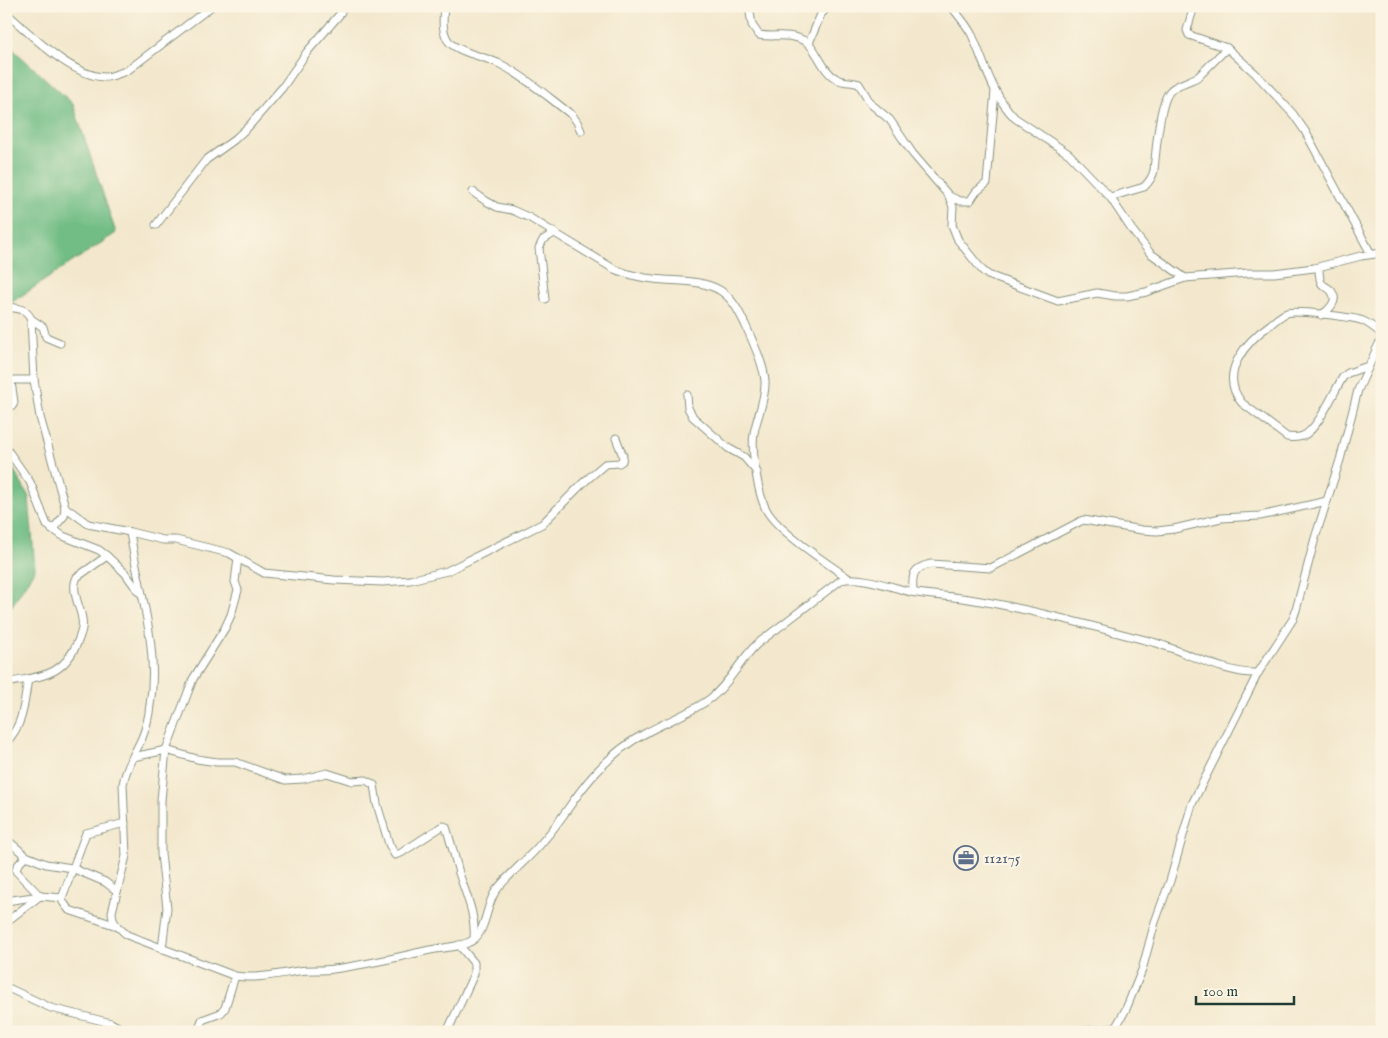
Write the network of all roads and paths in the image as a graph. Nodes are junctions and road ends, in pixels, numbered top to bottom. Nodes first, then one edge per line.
1 (212, 6) edge
2 (343, 6) edge
3 (444, 6) edge
4 (749, 6) edge
5 (828, 6) edge
6 (951, 6) edge
7 (1194, 6) edge
8 (6, 13) edge
9 (809, 43) junction
10 (1226, 48) junction
11 (995, 91) junction
12 (581, 132) dead end
13 (473, 192) dead end
14 (949, 196) junction
15 (1110, 197) junction
16 (156, 225) dead end
17 (554, 233) junction
18 (1382, 253) edge
19 (1371, 254) junction
20 (1319, 268) junction
21 (1185, 278) junction
22 (545, 299) dead end
23 (6, 307) edge
24 (1321, 315) junction
25 (31, 319) junction
26 (1382, 335) edge
27 (60, 343) dead end
28 (1368, 366) junction
29 (34, 380) junction
30 (687, 395) dead end
31 (6, 406) edge
32 (616, 438) dead end
33 (6, 448) edge
34 (757, 472) junction
35 (1327, 501) junction
36 (65, 507) junction
37 (52, 530) junction
38 (130, 532) junction
39 (107, 556) junction
40 (238, 558) junction
41 (848, 578) junction
42 (913, 592) junction
43 (141, 596) junction
44 (1258, 673) junction
45 (28, 679) junction
46 (6, 683) edge
47 (6, 742) edge
48 (166, 750) junction
49 (133, 757) junction
50 (125, 823) junction
51 (6, 839) edge
52 (26, 856) junction
53 (72, 868) junction
54 (117, 892) junction
55 (40, 896) junction
56 (62, 898) junction
57 (6, 901) edge
58 (6, 922) edge
59 (117, 926) junction
60 (474, 940) junction
61 (459, 945) junction
62 (162, 949) junction
63 (236, 976) junction
64 (6, 987) edge
65 (1114, 1030) edge
66 (127, 1032) edge
67 (198, 1032) edge
68 (447, 1032) edge
69 (1074, 1032) edge

1 - 8 street
2 - 16 street
3 - 12 street
4 - 9 street
5 - 9 street
6 - 11 street
7 - 10 street
9 - 14 street
10 - 15 street
10 - 19 street
11 - 14 street
11 - 15 street
13 - 17 street
14 - 21 street
15 - 21 street
17 - 22 street
17 - 34 street
18 - 19 street
19 - 20 street
20 - 21 street
20 - 24 street
23 - 25 street
24 - 26 street
24 - 28 street
25 - 27 street
25 - 29 street
26 - 28 street
28 - 35 street
29 - 31 street
29 - 36 street
30 - 34 street
32 - 40 street
33 - 37 street
34 - 41 street
35 - 42 street
35 - 44 street
36 - 37 street
36 - 38 street
37 - 39 street
38 - 40 street
38 - 43 street
39 - 43 street
39 - 45 street
40 - 48 street
41 - 42 street
41 - 60 street
42 - 44 street
43 - 49 street
44 - 65 street
45 - 46 street
45 - 47 street
48 - 49 street
48 - 60 street
48 - 62 street
49 - 50 street
50 - 53 street
50 - 54 street
51 - 52 street
52 - 53 street
52 - 55 street
53 - 54 street
53 - 56 street
54 - 59 street
55 - 56 street
55 - 57 street
55 - 58 street
56 - 59 street
59 - 62 street
60 - 61 street
61 - 63 street
61 - 68 street
62 - 63 street
63 - 67 street
64 - 66 street
65 - 69 street

